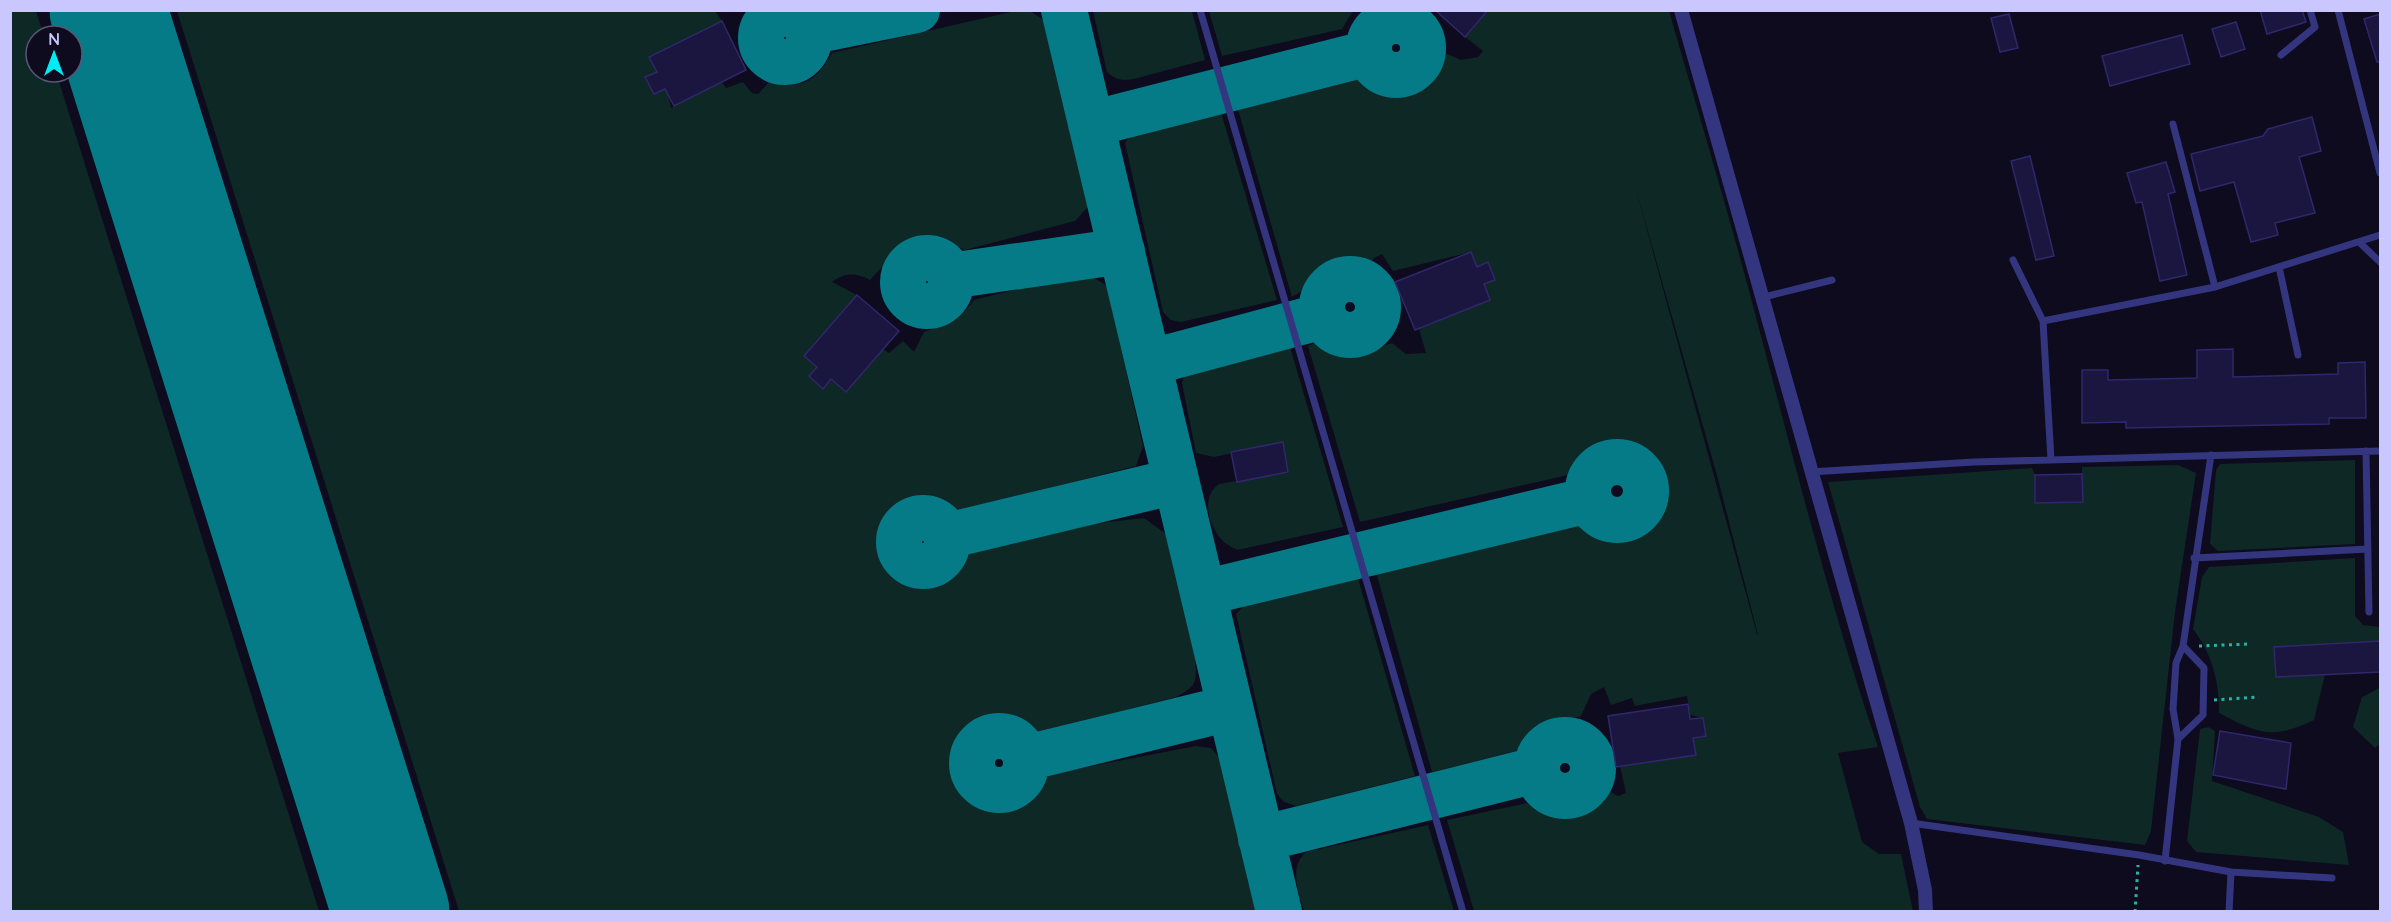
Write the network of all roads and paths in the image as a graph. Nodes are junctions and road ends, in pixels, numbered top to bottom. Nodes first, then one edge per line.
1 (1200, 10) edge
2 (1681, 10) edge
3 (2310, 10) edge
4 (2338, 10) edge
5 (2281, 55) dead end
6 (2173, 124) dead end
7 (2380, 173) edge
8 (2380, 235) edge
9 (2359, 242) junction
10 (2013, 260) dead end
11 (2380, 262) edge
12 (2278, 267) junction
13 (1832, 280) dead end
14 (2215, 287) junction
15 (1764, 297) junction
16 (2043, 321) junction
17 (2298, 355) dead end
18 (2366, 451) junction
19 (2380, 451) edge
20 (2211, 455) junction
21 (2051, 460) junction
22 (1810, 472) junction
23 (2368, 549) junction
24 (2194, 558) junction
25 (2369, 612) dead end
26 (2250, 644) dead end
27 (2183, 646) junction
28 (2259, 697) dead end
29 (2204, 700) junction
30 (2178, 739) junction
31 (1911, 824) junction
32 (2139, 855) junction
33 (2165, 861) junction
34 (2231, 872) junction
35 (2332, 878) dead end
36 (1463, 912) edge
37 (1926, 912) edge
38 (2135, 912) edge
39 (2229, 912) edge

1 - 36 lane
2 - 15 street
3 - 5 lane
4 - 7 lane
6 - 14 lane
8 - 9 lane
9 - 11 lane
9 - 12 lane
10 - 16 lane
12 - 14 lane
12 - 17 lane
13 - 15 lane
14 - 16 lane
15 - 22 street
16 - 21 lane
18 - 19 lane
18 - 20 lane
18 - 23 lane
20 - 21 lane
20 - 24 lane
21 - 22 lane
22 - 31 street
23 - 24 lane
23 - 25 lane
24 - 27 lane
26 - 27 path
27 - 29 lane
27 - 30 lane
28 - 29 path
29 - 30 lane
30 - 33 lane
31 - 32 lane
31 - 37 street
32 - 33 lane
32 - 38 path
33 - 34 lane
34 - 35 lane
34 - 39 lane

